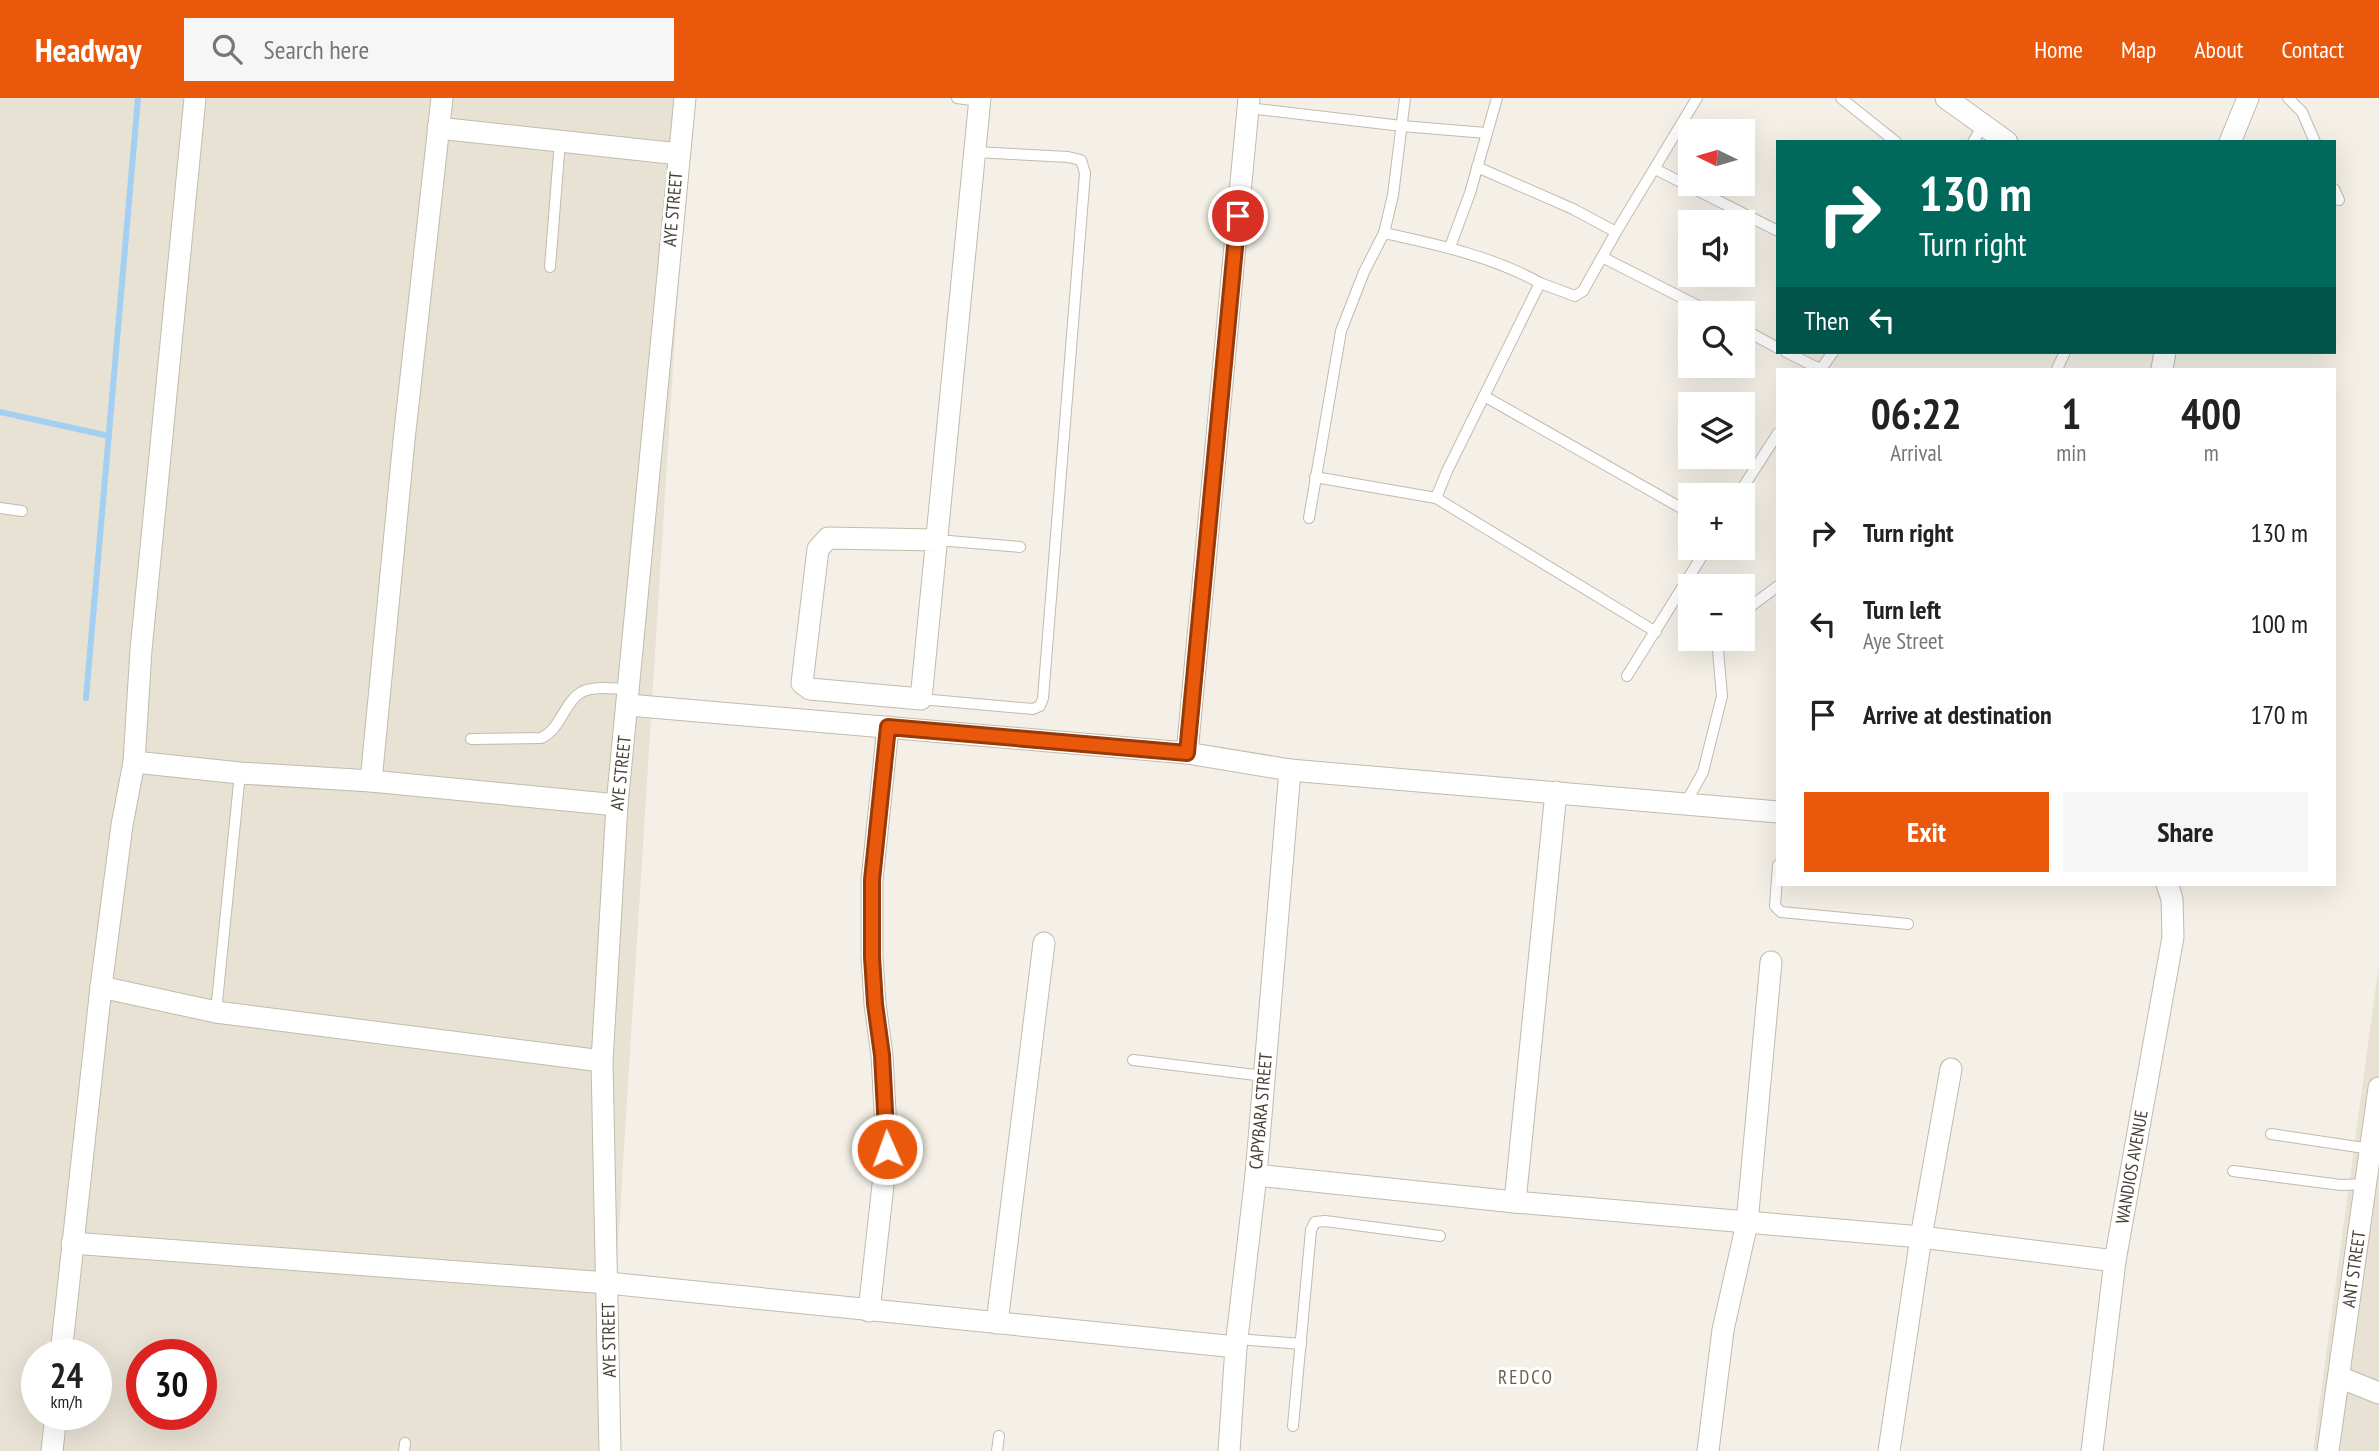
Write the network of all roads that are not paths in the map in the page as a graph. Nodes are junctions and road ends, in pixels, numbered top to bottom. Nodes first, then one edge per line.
1 (195, 98) edge
2 (442, 98) edge
3 (685, 98) edge
4 (957, 98) edge
5 (1405, 98) edge
6 (1497, 98) edge
7 (1697, 98) edge
8 (1841, 98) edge
9 (1946, 98) edge
10 (2248, 98) edge
11 (2288, 98) edge
12 (980, 99) edge
13 (1249, 103) edge
14 (1402, 126) junction
15 (438, 128) junction
16 (1486, 133) junction
17 (1979, 133) edge
18 (1894, 140) edge
19 (2001, 140) edge
20 (2231, 140) edge
21 (2314, 140) edge
22 (560, 141) junction
23 (975, 152) junction
24 (678, 154) junction
25 (1477, 167) junction
26 (1655, 169) junction
27 (2336, 193) edge
28 (2339, 200) dead end
29 (1776, 230) edge
30 (1616, 232) junction
31 (1384, 233) junction
32 (1450, 247) junction
33 (1602, 257) junction
34 (550, 267) dead end
35 (1540, 284) junction
36 (1688, 301) edge
37 (1755, 336) edge
38 (1776, 347) edge
39 (1790, 354) edge
40 (1831, 354) edge
41 (1818, 368) edge
42 (1821, 368) edge
43 (1484, 396) junction
44 (1776, 436) edge
45 (1315, 477) junction
46 (1746, 483) edge
47 (1436, 498) junction
48 (1678, 506) edge
49 (0, 508) edge
50 (22, 510) dead end
51 (1309, 517) dead end
52 (937, 540) junction
53 (1020, 547) dead end
54 (1776, 587) edge
55 (1678, 602) edge
56 (1755, 603) edge
57 (1656, 632) junction
58 (1718, 651) edge
59 (1627, 676) dead end
60 (629, 697) junction
61 (921, 699) junction
62 (888, 727) junction
63 (471, 739) dead end
64 (1187, 753) junction
65 (134, 762) junction
66 (1290, 770) junction
67 (240, 773) junction
68 (371, 781) junction
69 (1556, 792) junction
70 (1685, 804) junction
71 (617, 805) junction
72 (1776, 812) edge
73 (1776, 886) edge
74 (2168, 886) edge
75 (1908, 924) dead end
76 (1044, 943) dead end
77 (1771, 962) dead end
78 (101, 987) junction
79 (216, 1012) junction
80 (1133, 1060) dead end
81 (602, 1061) junction
82 (1951, 1069) dead end
83 (1264, 1076) junction
84 (2379, 1088) edge
85 (2271, 1134) dead end
86 (2371, 1149) junction
87 (2233, 1171) dead end
88 (1255, 1175) junction
89 (2372, 1186) edge
90 (1515, 1202) junction
91 (1746, 1223) junction
92 (1440, 1236) dead end
93 (1922, 1237) junction
94 (72, 1243) junction
95 (2115, 1261) junction
96 (608, 1283) junction
97 (869, 1311) junction
98 (998, 1323) junction
99 (62, 1339) edge
100 (1237, 1343) junction
101 (1301, 1344) junction
102 (2339, 1377) junction
103 (2379, 1393) edge
104 (1293, 1426) dead end
105 (54, 1430) edge
106 (999, 1436) dead end
107 (52, 1451) edge
108 (610, 1451) edge
109 (998, 1451) edge
110 (1229, 1451) edge
111 (1708, 1451) edge
112 (1889, 1451) edge
113 (2092, 1451) edge
114 (2328, 1451) edge

1 - 65 street
2 - 15 street
3 - 24 street, AYE STREET
4 - 12 lane
5 - 14 lane
6 - 16 lane
7 - 26 lane
8 - 18 lane
9 - 17 street
10 - 20 street
11 - 21 lane
12 - 23 street
13 - 14 lane
13 - 64 street
14 - 16 lane
14 - 31 lane
15 - 22 street
15 - 68 street
16 - 25 lane
17 - 19 street
22 - 24 street
22 - 34 lane
23 - 52 street
23 - 61 lane
24 - 60 street, AYE STREET
25 - 30 lane
25 - 32 lane
26 - 29 lane
26 - 30 lane
27 - 28 lane
30 - 33 lane
31 - 32 lane
31 - 45 lane
32 - 35 lane
33 - 35 lane
33 - 36 lane
35 - 43 lane
37 - 38 lane
39 - 41 lane
40 - 42 lane
43 - 47 lane
43 - 48 lane
44 - 46 lane
45 - 47 lane
45 - 51 lane
47 - 57 lane
49 - 50 lane
52 - 53 lane
52 - 61 street
52 - 61 street
54 - 56 lane
55 - 57 lane
57 - 59 lane
58 - 70 lane
60 - 62 street
60 - 63 lane
60 - 71 street, AYE STREET
62 - 64 street
62 - 97 street
64 - 66 street
65 - 67 street
65 - 78 street
66 - 69 street
66 - 83 street, CAPYBARA STREET
67 - 68 street
67 - 79 lane
68 - 71 street
69 - 70 street
69 - 90 street
70 - 72 street
71 - 81 street, AYE STREET
73 - 75 lane
74 - 95 street, WANDIOS AVENUE
76 - 98 street
77 - 91 street
78 - 79 street
78 - 94 street
79 - 81 street
80 - 83 lane
81 - 96 street, AYE STREET
82 - 93 street
83 - 88 street, CAPYBARA STREET
84 - 86 street, ANT STREET
85 - 86 lane
86 - 89 street, ANT STREET
87 - 89 lane
88 - 90 street
88 - 100 street, CAPYBARA STREET
89 - 102 street, ANT STREET
90 - 91 street
91 - 93 street
91 - 111 street
92 - 101 lane
93 - 95 street
93 - 112 street
94 - 96 street
94 - 99 street
95 - 113 street, WANDIOS AVENUE
96 - 97 street
96 - 108 street, AYE STREET
97 - 98 street
98 - 100 street
100 - 101 lane
100 - 110 street, CAPYBARA STREET
101 - 104 lane
102 - 103 street
102 - 114 street, ANT STREET
105 - 107 street
106 - 109 lane

